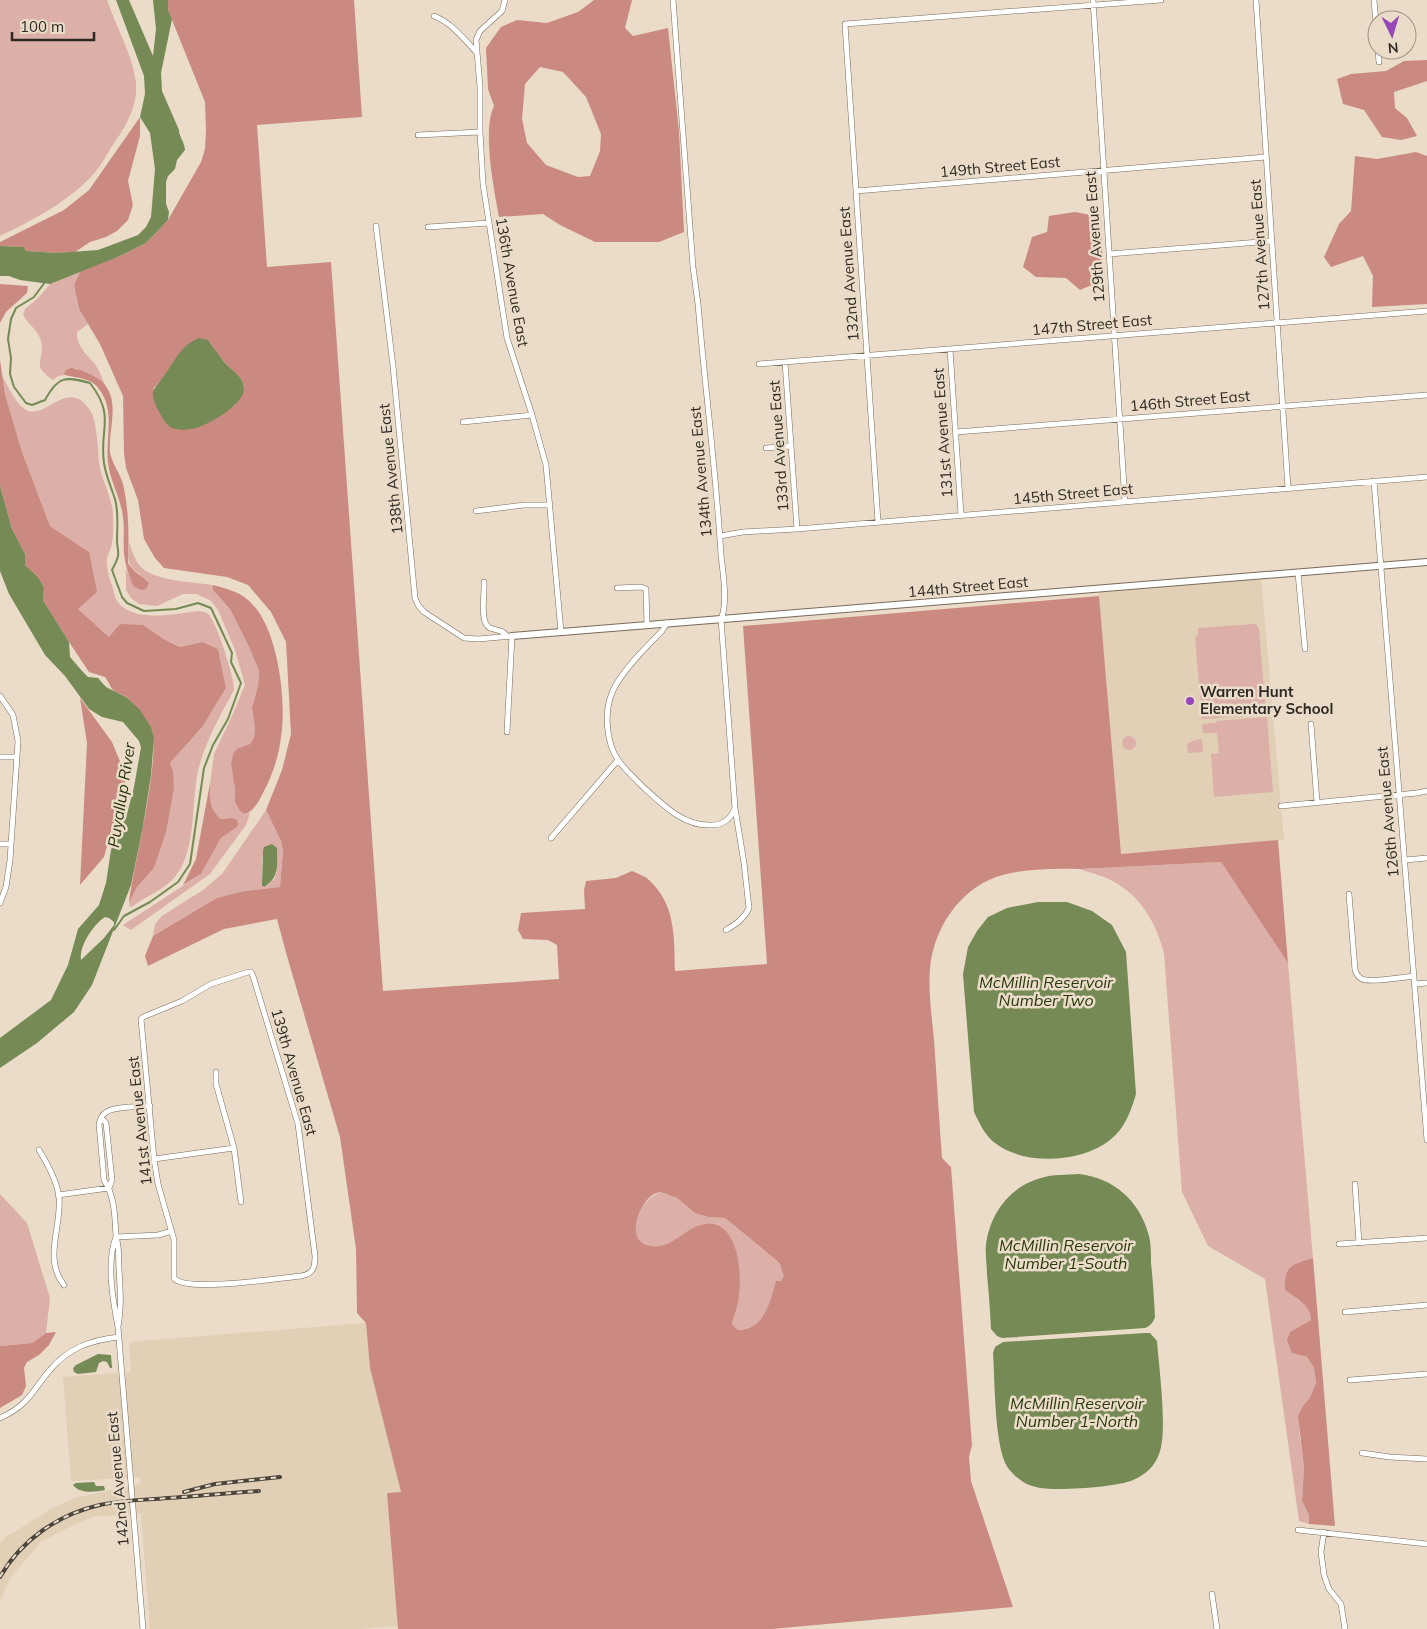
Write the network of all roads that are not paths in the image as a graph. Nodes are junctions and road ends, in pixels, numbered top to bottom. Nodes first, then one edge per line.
1 (505, 0) edge
2 (673, 0) edge
3 (1161, 0) edge
4 (1256, 0) edge
5 (1093, 3) edge
6 (434, 16) dead end
7 (477, 53) junction
8 (480, 132) junction
9 (418, 134) dead end
10 (1266, 157) junction
11 (1104, 171) junction
12 (856, 191) junction
13 (489, 222) junction
14 (376, 226) dead end
15 (428, 227) dead end
16 (1272, 241) junction
17 (1109, 254) junction
18 (1427, 310) edge
19 (1277, 323) junction
20 (1114, 336) junction
21 (950, 349) junction
22 (867, 355) junction
23 (785, 362) junction
24 (759, 364) dead end
25 (1427, 394) edge
26 (1283, 406) junction
27 (532, 415) junction
28 (1119, 419) junction
29 (464, 422) dead end
30 (956, 432) junction
31 (791, 446) junction
32 (766, 448) dead end
33 (1427, 477) edge
34 (1374, 481) junction
35 (1288, 488) junction
36 (1125, 502) junction
37 (550, 505) junction
38 (476, 511) dead end
39 (961, 516) junction
40 (878, 522) junction
41 (797, 529) junction
42 (720, 536) junction
43 (1427, 562) edge
44 (1381, 566) junction
45 (1298, 573) junction
46 (484, 582) dead end
47 (617, 588) dead end
48 (722, 620) junction
49 (667, 623) junction
50 (647, 625) junction
51 (560, 632) junction
52 (510, 636) junction
53 (1304, 649) dead end
54 (0, 696) edge
55 (1311, 724) dead end
56 (507, 732) dead end
57 (0, 757) edge
58 (16, 757) junction
59 (618, 760) junction
60 (1427, 791) edge
61 (1400, 795) junction
62 (1317, 802) junction
63 (1281, 806) dead end
64 (735, 808) junction
65 (551, 838) dead end
66 (0, 844) edge
67 (11, 844) junction
68 (1427, 858) edge
69 (1405, 860) junction
70 (1349, 894) dead end
71 (0, 902) edge
72 (726, 930) dead end
73 (1414, 976) junction
74 (1427, 983) edge
75 (1415, 984) junction
76 (143, 1017) joint
77 (216, 1072) dead end
78 (150, 1106) junction
79 (1426, 1114) edge
80 (1427, 1140) edge
81 (234, 1148) junction
82 (39, 1150) dead end
83 (154, 1159) junction
84 (1355, 1184) dead end
85 (110, 1188) junction
86 (58, 1195) junction
87 (241, 1202) dead end
88 (172, 1231) junction
89 (116, 1237) junction
90 (1427, 1238) edge
91 (1359, 1243) junction
92 (1339, 1244) dead end
93 (176, 1280) joint
94 (64, 1285) dead end
95 (1427, 1305) edge
96 (1345, 1312) dead end
97 (119, 1338) junction
98 (1427, 1374) edge
99 (1350, 1380) dead end
100 (0, 1418) edge
101 (1362, 1453) dead end
102 (1427, 1459) edge
103 (1298, 1530) dead end
104 (1324, 1532) junction
105 (1427, 1544) edge
106 (1212, 1594) dead end
107 (143, 1629) edge
108 (1217, 1629) edge
109 (1345, 1629) edge

1 - 7 street, 136th Avenue East
2 - 42 street, 134th Avenue East
3 - 5 street
4 - 10 street, 127th Avenue East
5 - 11 street, 129th Avenue East
5 - 12 street, 132nd Avenue East
6 - 7 street
7 - 8 street, 136th Avenue East
8 - 9 street
8 - 13 street, 136th Avenue East
10 - 11 street, 149th Street East
10 - 16 street, 127th Avenue East
11 - 12 street, 149th Street East
11 - 17 street, 129th Avenue East
12 - 22 street, 132nd Avenue East
13 - 15 street
13 - 27 street, 136th Avenue East
14 - 52 street, 138th Avenue East
16 - 17 street
16 - 19 street, 127th Avenue East
17 - 20 street, 129th Avenue East
18 - 19 street, 147th Street East
19 - 20 street, 147th Street East
19 - 26 street, 127th Avenue East
20 - 21 street, 147th Street East
20 - 28 street, 129th Avenue East
21 - 22 street, 147th Street East
21 - 30 street, 131st Avenue East
22 - 23 street, 147th Street East
22 - 40 street, 132nd Avenue East
23 - 24 street, 147th Street East
23 - 31 street, 133rd Avenue East
25 - 26 street, 146th Street East
26 - 28 street, 146th Street East
26 - 35 street, 127th Avenue East
27 - 29 street
27 - 37 street, 136th Avenue East
28 - 30 street, 146th Street East
28 - 36 street, 129th Avenue East
30 - 39 street, 131st Avenue East
31 - 32 street
31 - 41 street, 133rd Avenue East
33 - 34 street, 145th Street East
34 - 35 street, 145th Street East
34 - 44 street, 126th Avenue East
35 - 36 street, 145th Street East
36 - 39 street, 145th Street East
37 - 38 street
37 - 51 street, 136th Avenue East
39 - 40 street, 145th Street East
40 - 41 street, 145th Street East
41 - 42 street, 145th Street East
42 - 48 street, 134th Avenue East
43 - 44 street, 144th Street East
44 - 45 street, 144th Street East
44 - 61 street, 126th Avenue East
45 - 48 street, 144th Street East
45 - 53 street
46 - 52 street
47 - 50 street
48 - 49 street, 144th Street East
48 - 64 street, 134th Avenue East
49 - 50 street, 144th Street East
49 - 59 street
50 - 51 street, 144th Street East
51 - 52 street, 144th Street East
52 - 56 street
54 - 58 street
55 - 62 street
57 - 58 street
58 - 67 street
59 - 64 street
59 - 65 street
60 - 61 street
61 - 62 street
61 - 69 street, 126th Avenue East
62 - 63 street
64 - 72 street, 134th Avenue East
66 - 67 street
67 - 71 street
68 - 69 street
69 - 73 street, 126th Avenue East
70 - 73 street
73 - 75 street, 126th Avenue East
74 - 75 street
75 - 79 street, 126th Avenue East
76 - 78 street, 141st Avenue East
76 - 93 street, 139th Avenue East
77 - 81 street
78 - 83 street, 141st Avenue East
78 - 85 street, 142nd Avenue East
79 - 80 street, 126th Avenue East
81 - 83 street
81 - 87 street
82 - 86 street
83 - 88 street, 141st Avenue East
84 - 91 street
85 - 86 street
85 - 89 street, 142nd Avenue East
86 - 94 street
88 - 89 street
88 - 93 street, 141st Avenue East
89 - 97 street, 142nd Avenue East
90 - 91 street
91 - 92 street
95 - 96 street
97 - 100 street
97 - 107 street, 142nd Avenue East
98 - 99 street
101 - 102 street
103 - 104 street
104 - 105 street
104 - 109 street
106 - 108 street

